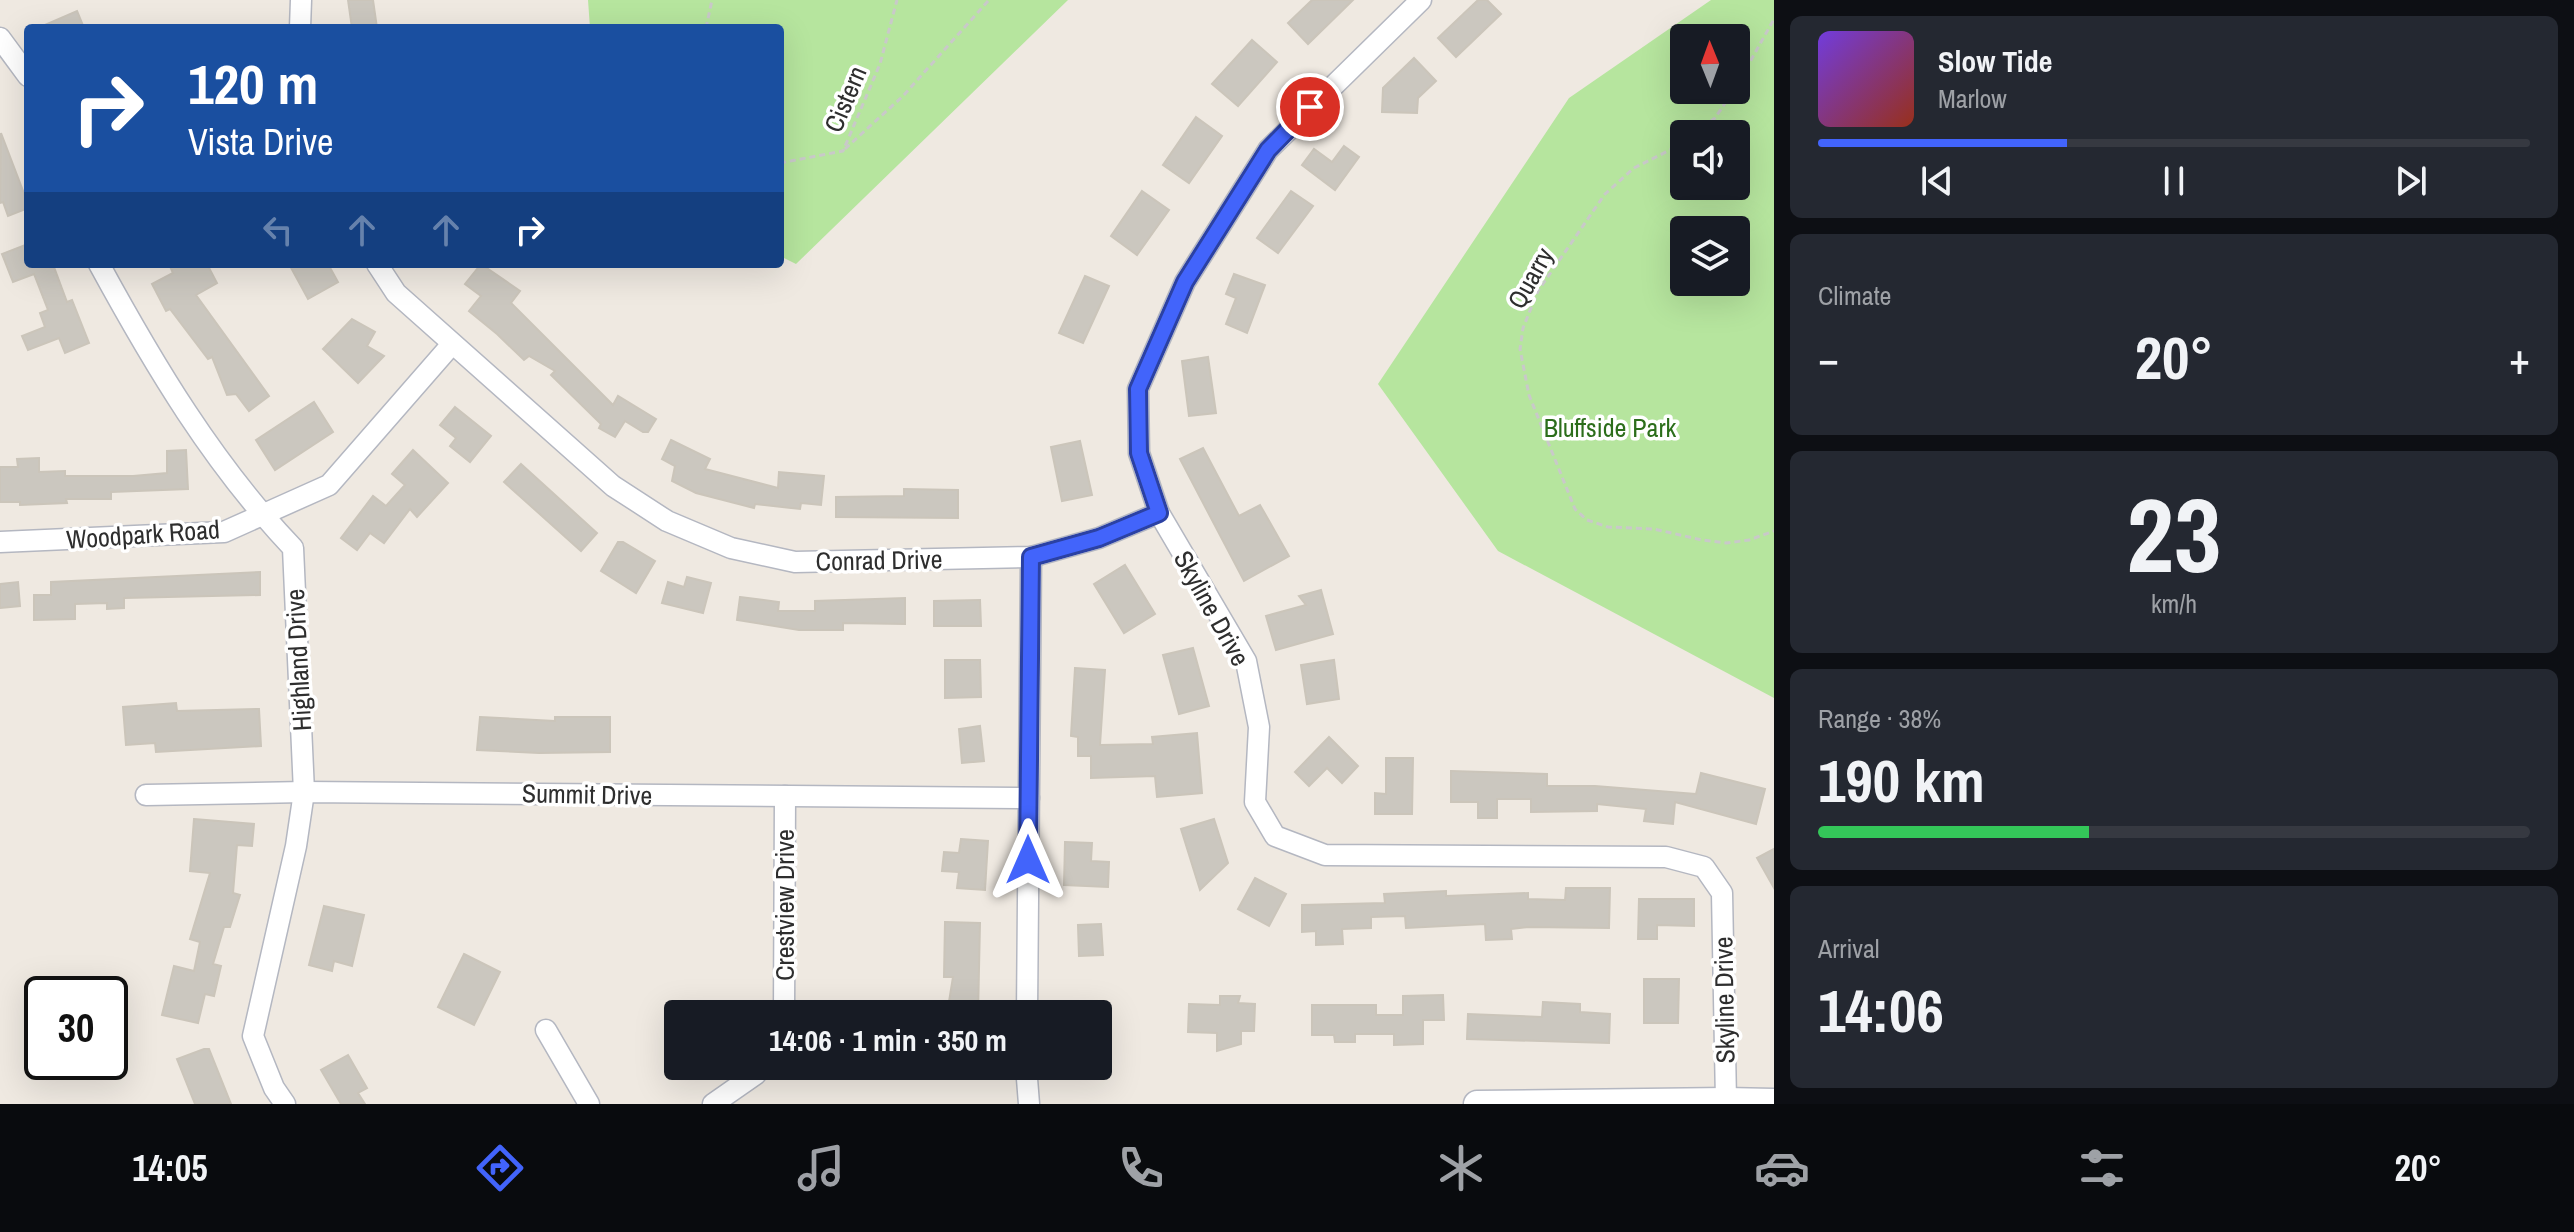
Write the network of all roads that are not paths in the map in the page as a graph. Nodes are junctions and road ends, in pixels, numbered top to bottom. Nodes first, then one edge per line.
1 (301, 0) edge
2 (1421, 0) edge
3 (300, 24) edge
4 (0, 38) edge
5 (24, 71) edge
6 (101, 268) edge
7 (380, 268) edge
8 (452, 344) junction
9 (1159, 513) junction
10 (261, 515) junction
11 (0, 542) edge
12 (1031, 557) junction
13 (304, 792) junction
14 (146, 795) dead end
15 (785, 796) junction
16 (1029, 798) junction
17 (784, 1000) edge
18 (1027, 1000) edge
19 (546, 1030) dead end
20 (747, 1080) edge
21 (1027, 1080) edge
22 (1726, 1101) junction
23 (1774, 1102) edge
24 (285, 1104) edge
25 (589, 1104) edge
26 (713, 1104) edge
27 (1029, 1104) edge
28 (1477, 1104) edge

1 - 3 street
2 - 9 street, Skyline Drive
4 - 5 street
6 - 10 street, Highland Drive
7 - 8 street, Conrad Drive
8 - 10 street, Woodpark Road
8 - 12 street, Conrad Drive
9 - 12 street, Conrad Drive
9 - 22 street, Skyline Drive
10 - 11 street, Woodpark Road
10 - 13 street, Highland Drive
12 - 16 street
13 - 14 street, Summit Drive
13 - 15 street, Summit Drive
13 - 24 street, Highland Drive
15 - 16 street, Summit Drive
15 - 17 street, Crestview Drive
16 - 18 street
19 - 25 street
20 - 26 street
21 - 27 street
22 - 23 main road
22 - 28 main road

